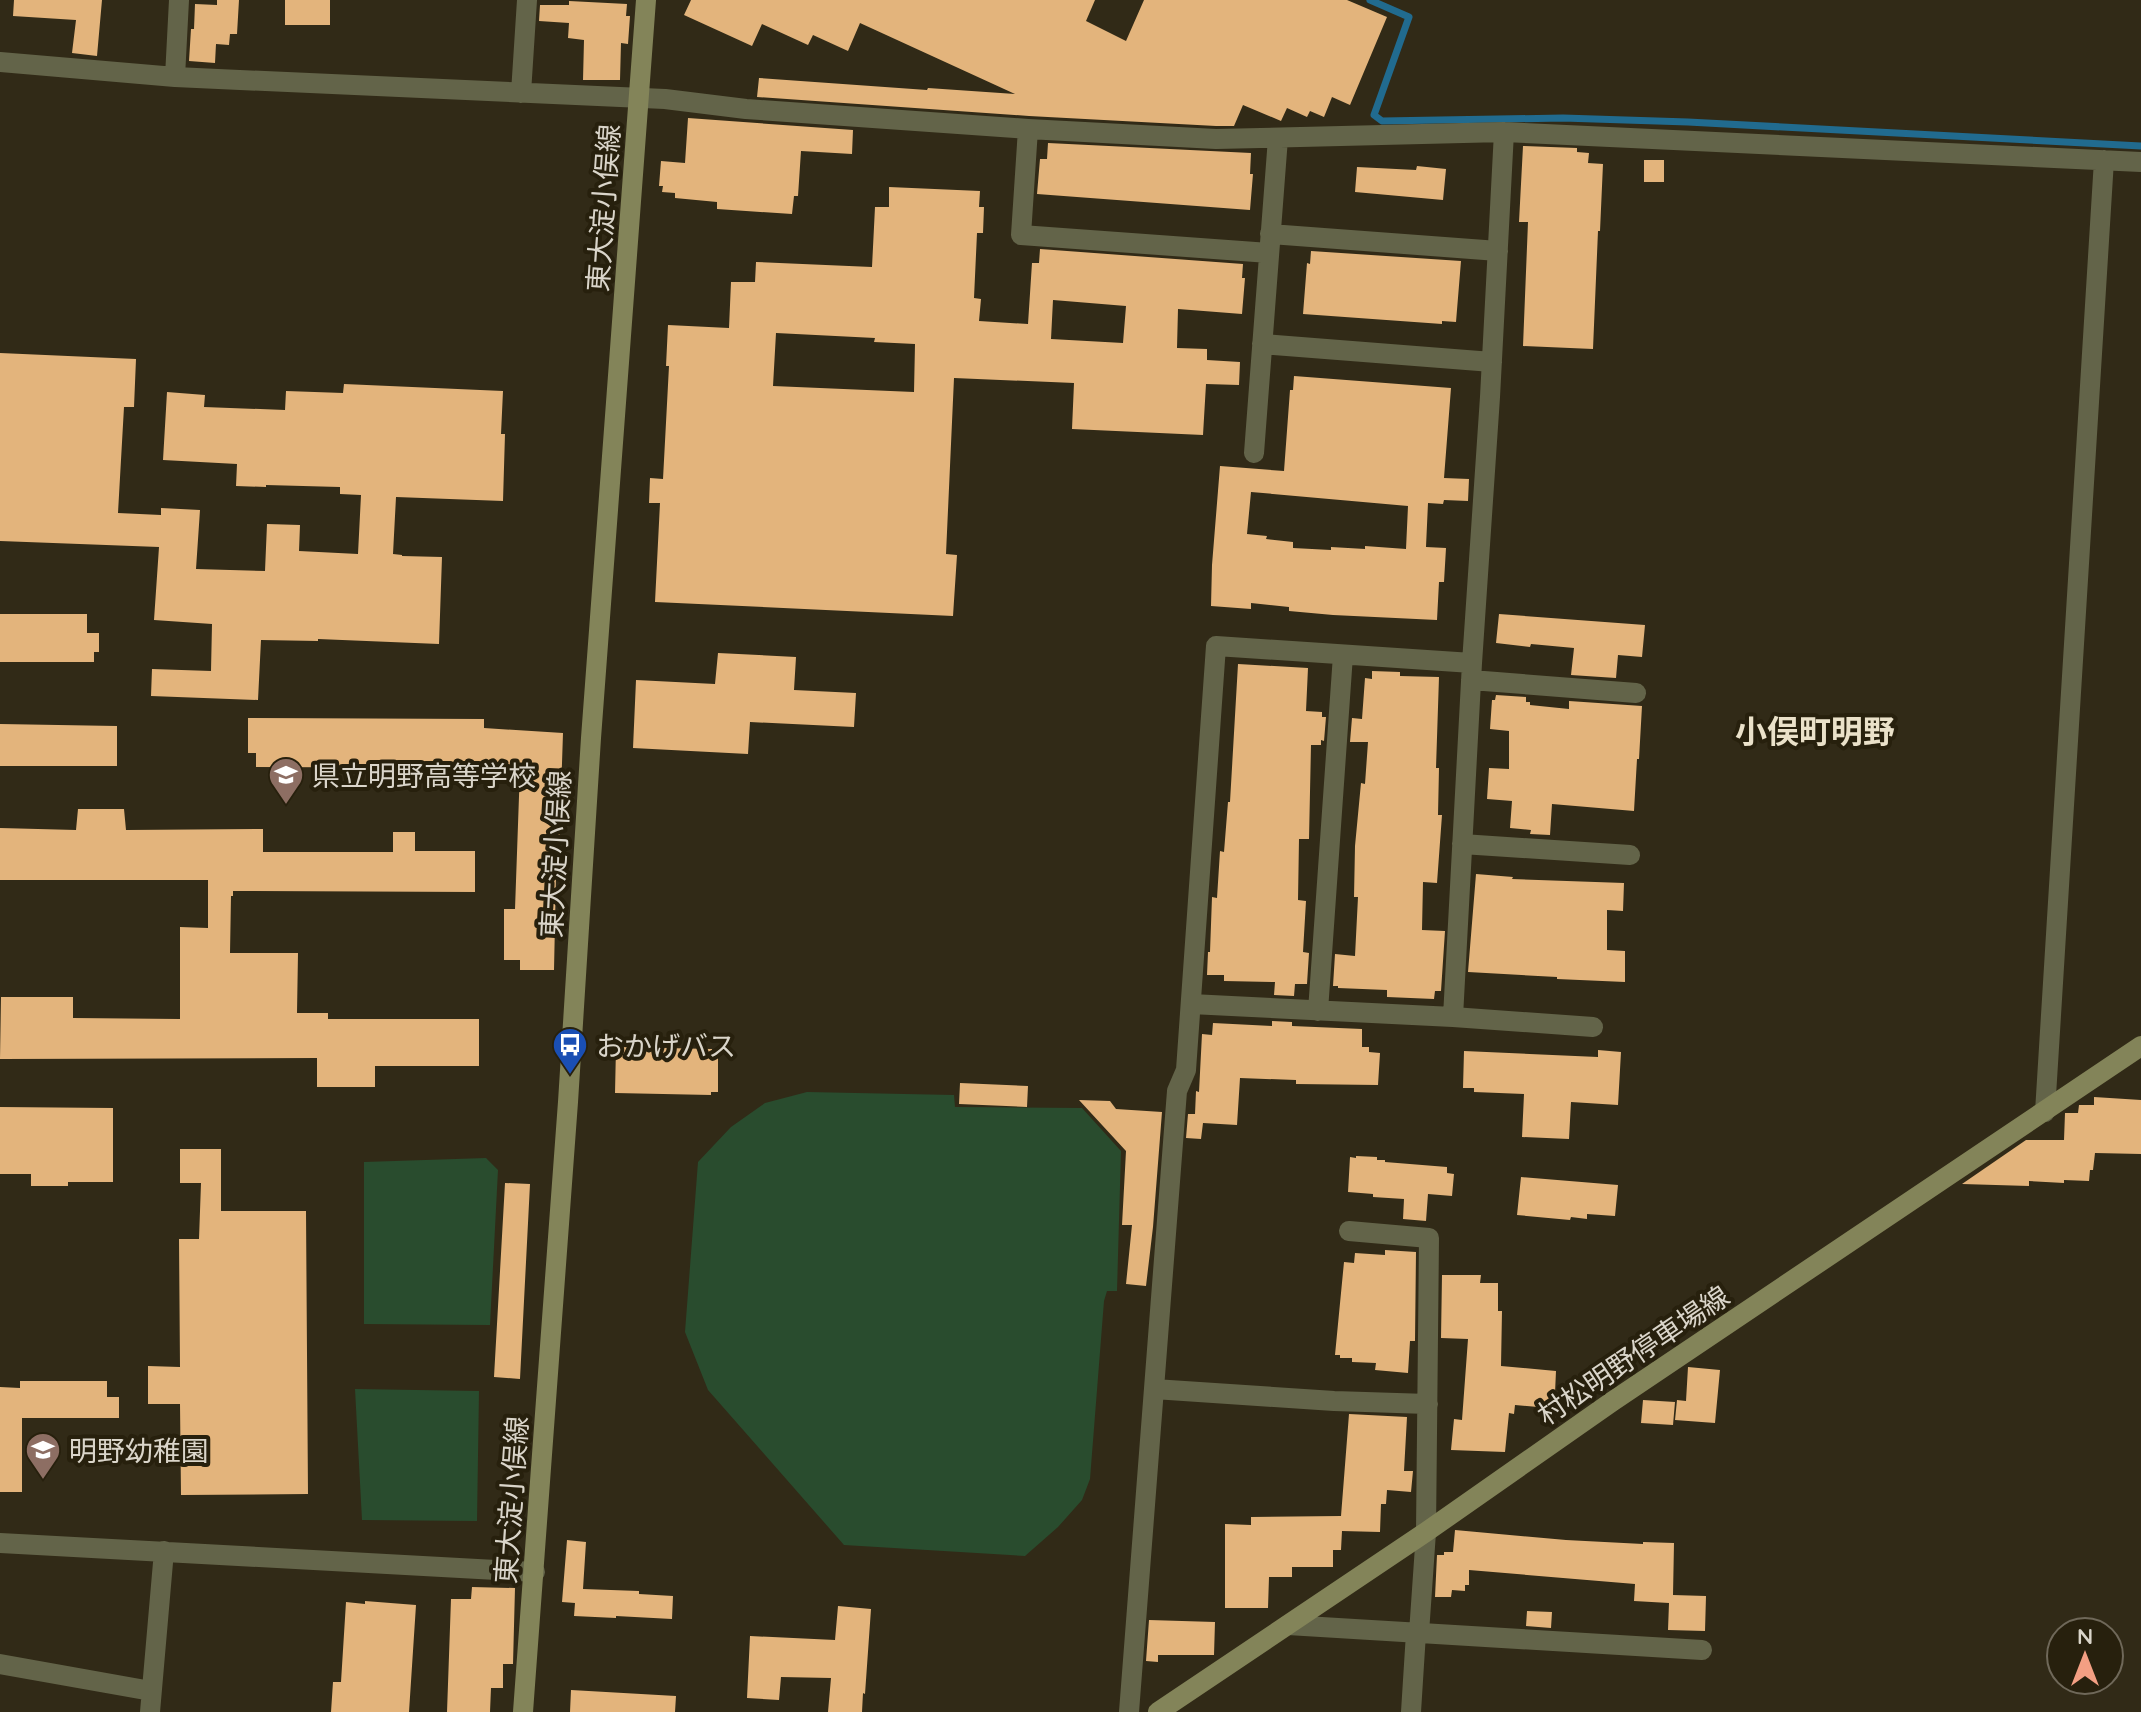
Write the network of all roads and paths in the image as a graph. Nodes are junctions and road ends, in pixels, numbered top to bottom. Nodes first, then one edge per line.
1 (179, 0) edge
2 (527, 0) edge
3 (646, 0) edge
4 (0, 62) edge
5 (175, 77) junction
6 (521, 93) junction
7 (639, 98) junction
8 (1028, 129) junction
9 (1504, 132) junction
10 (1278, 138) junction
11 (2104, 160) junction
12 (2141, 162) edge
13 (1270, 243) junction
14 (1498, 251) junction
15 (1262, 344) junction
16 (1492, 362) junction
17 (1254, 453) dead end
18 (1343, 655) junction
19 (1472, 671) junction
20 (1636, 693) dead end
21 (1462, 844) junction
22 (1630, 855) dead end
23 (1191, 1004) junction
24 (1318, 1011) junction
25 (1453, 1017) junction
26 (1593, 1027) dead end
27 (2141, 1046) edge
28 (2045, 1112) junction
29 (1349, 1231) dead end
30 (1154, 1389) junction
31 (1428, 1404) junction
32 (1426, 1532) junction
33 (0, 1543) edge
34 (164, 1551) junction
35 (535, 1572) junction
36 (1288, 1625) junction
37 (1418, 1633) junction
38 (1702, 1650) dead end
39 (0, 1664) edge
40 (150, 1702) edge
41 (523, 1712) edge
42 (1129, 1712) edge
43 (1158, 1712) edge
44 (1411, 1712) edge

1 - 5 street
2 - 6 street
3 - 7 main road, 東大淀小俣線
4 - 5 street
5 - 6 street
6 - 7 street
7 - 8 street
7 - 35 main road, 東大淀小俣線
8 - 10 street
8 - 13 street
9 - 10 street
9 - 11 street
9 - 14 street
10 - 13 street
11 - 12 street
11 - 28 street
13 - 14 street
13 - 15 street
14 - 16 street
15 - 16 street
15 - 17 street
16 - 19 street
18 - 19 street
18 - 23 street
18 - 24 street
19 - 20 street
19 - 21 street
21 - 22 street
21 - 25 street
23 - 24 street
23 - 30 street
24 - 25 street
25 - 26 street
27 - 28 main road, 村松明野停車場線
28 - 32 main road, 村松明野停車場線
29 - 31 street
30 - 31 street
30 - 42 street
31 - 32 street
32 - 36 main road, 村松明野停車場線
32 - 37 street
33 - 34 street
34 - 35 street
34 - 40 street
35 - 41 main road, 東大淀小俣線
36 - 37 street
36 - 43 main road, 村松明野停車場線
37 - 38 street
37 - 44 street
39 - 40 street

